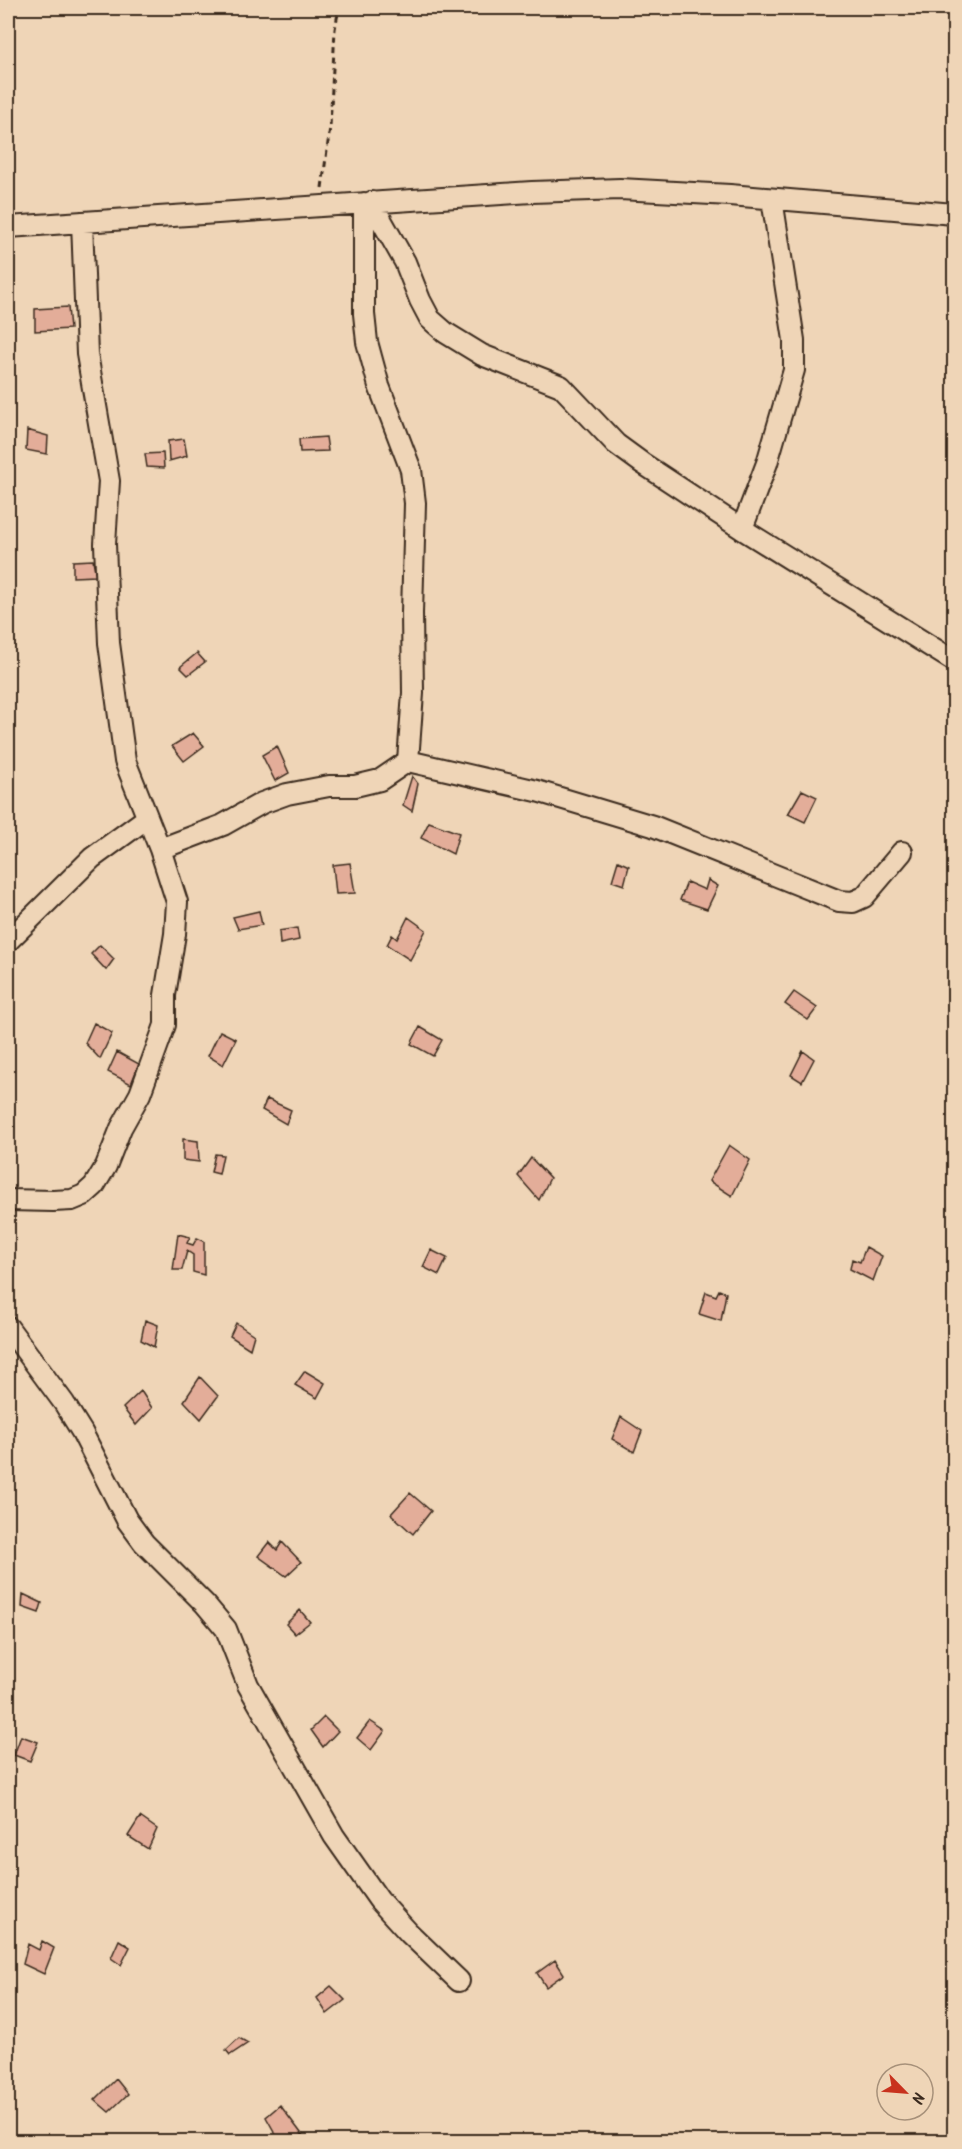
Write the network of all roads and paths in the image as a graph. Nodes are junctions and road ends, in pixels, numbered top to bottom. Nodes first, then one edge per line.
1 (339, 8) edge
2 (772, 199) junction
3 (367, 202) junction
4 (320, 206) junction
5 (954, 214) edge
6 (82, 222) junction
7 (8, 227) edge
8 (742, 529) junction
9 (954, 661) edge
10 (408, 761) junction
11 (147, 818) junction
12 (160, 849) junction
13 (902, 852) dead end
14 (8, 941) edge
15 (8, 1200) edge
16 (8, 1327) edge
17 (459, 1981) dead end

1 - 4 path
2 - 3 street
2 - 5 street
2 - 8 street
3 - 4 street
3 - 8 street
3 - 10 street
4 - 6 street
6 - 7 street
6 - 11 street
8 - 9 street
10 - 12 street
10 - 13 street
11 - 12 street
11 - 14 street
12 - 15 street
16 - 17 street

